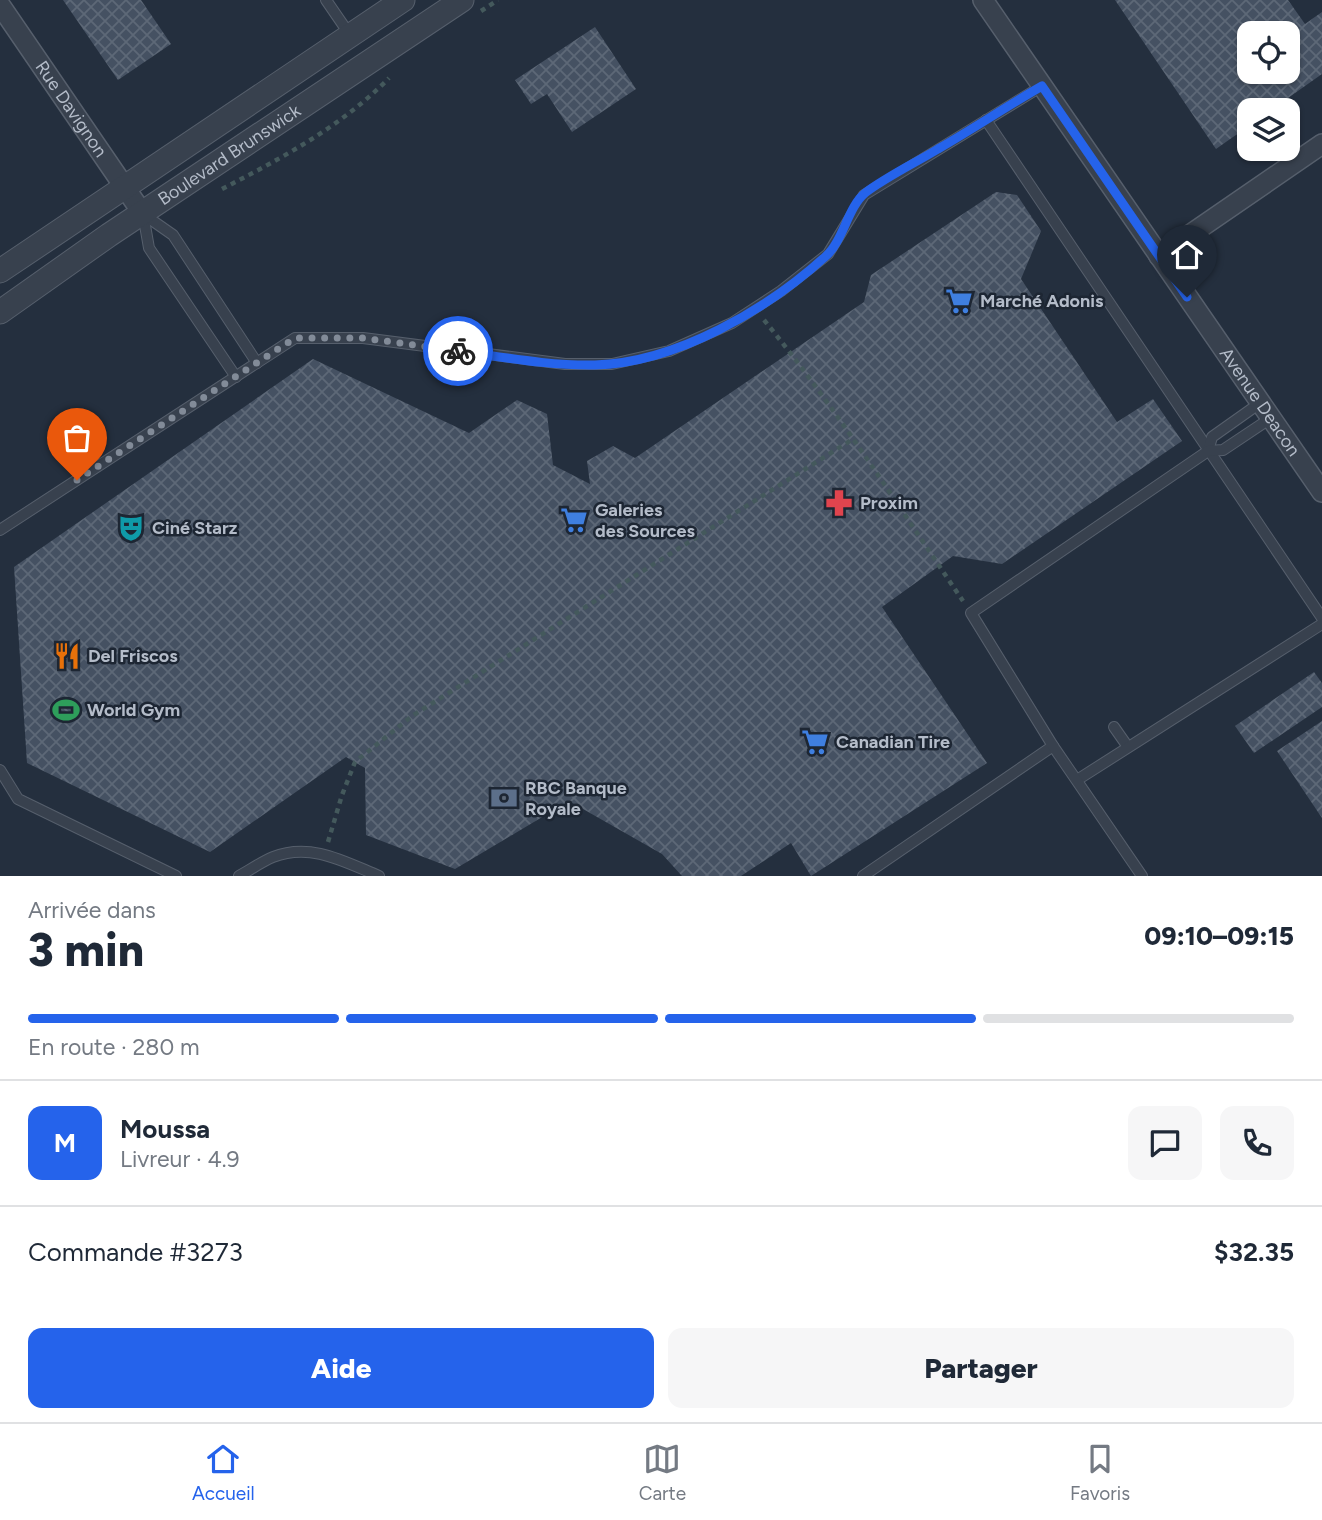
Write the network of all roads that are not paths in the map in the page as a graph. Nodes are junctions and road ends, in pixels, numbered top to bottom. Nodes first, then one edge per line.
1 (326, 0) edge
2 (403, 0) edge
3 (983, 0) edge
4 (0, 5) edge
5 (468, 8) edge
6 (350, 36) junction
7 (1042, 86) junction
8 (986, 120) junction
9 (1322, 144) edge
10 (124, 187) junction
11 (142, 214) junction
12 (1159, 256) junction
13 (0, 271) edge
14 (0, 312) edge
15 (257, 363) junction
16 (236, 377) junction
17 (1266, 410) junction
18 (1208, 451) junction
19 (1322, 492) edge
20 (0, 530) edge
21 (1322, 618) edge
22 (1322, 624) edge
23 (1114, 727) dead end
24 (1053, 746) junction
25 (1128, 747) junction
26 (0, 770) edge
27 (1077, 780) junction
28 (177, 876) edge
29 (239, 876) edge
30 (379, 876) edge
31 (863, 876) edge
32 (1143, 876) edge

1 - 6 lane
2 - 6 street, Boulevard Brunswick
3 - 7 street, Avenue Deacon
4 - 10 street, Rue Davignon
5 - 11 street, Boulevard Brunswick
6 - 10 street, Boulevard Brunswick
7 - 8 lane
7 - 12 street, Avenue Deacon
8 - 15 lane
8 - 18 lane
9 - 12 street
10 - 11 street, Rue Davignon
10 - 13 street, Boulevard Brunswick
11 - 14 street, Boulevard Brunswick
11 - 15 lane
11 - 16 lane
12 - 17 street, Avenue Deacon
15 - 16 lane
16 - 20 lane
17 - 18 lane
17 - 18 lane
17 - 19 street, Avenue Deacon
18 - 21 lane
18 - 24 lane
22 - 25 lane
23 - 25 lane
24 - 27 lane
24 - 31 lane
25 - 27 lane
26 - 28 lane
27 - 32 lane
29 - 30 lane

